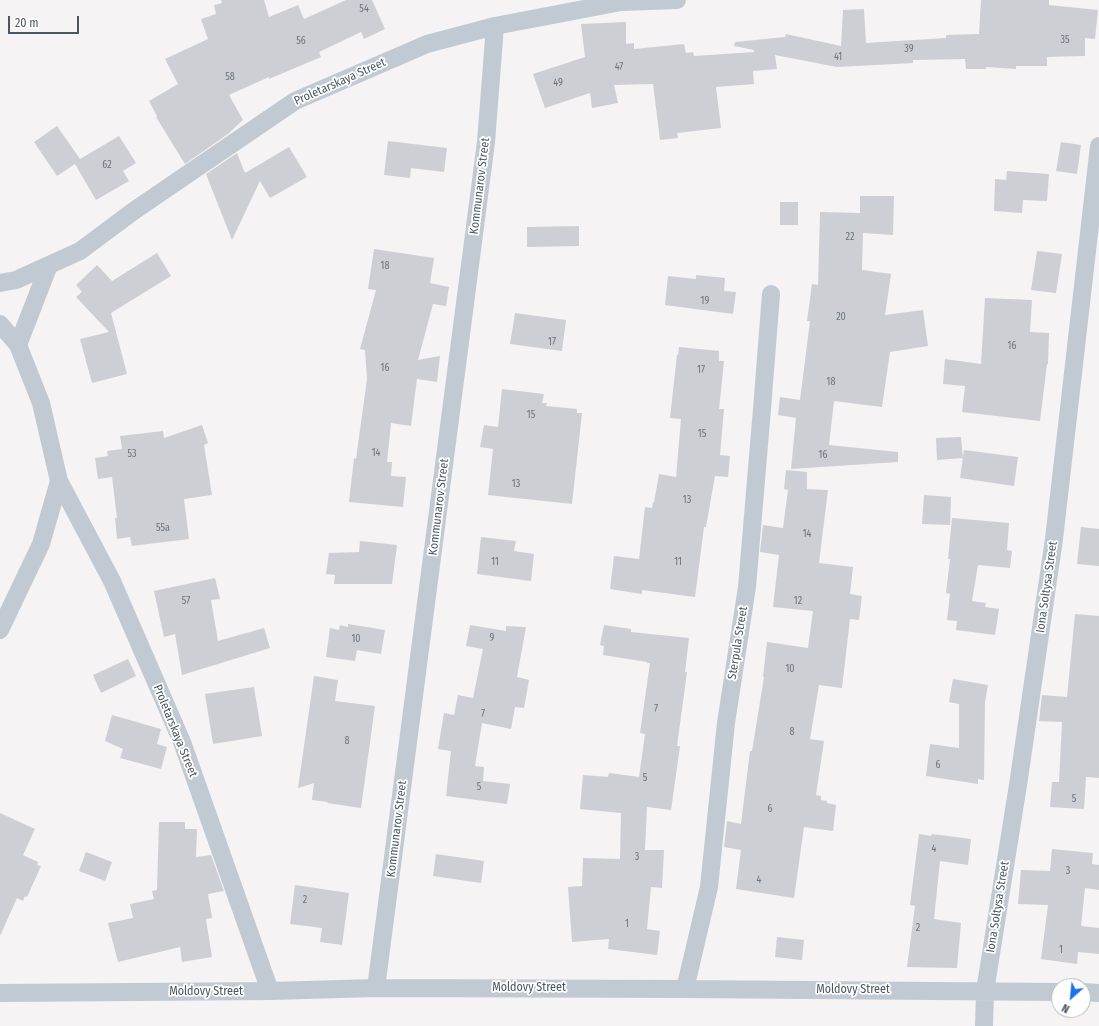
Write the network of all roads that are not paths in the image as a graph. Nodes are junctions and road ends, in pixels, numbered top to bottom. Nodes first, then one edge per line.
1 (677, 0) edge
2 (495, 26) junction
3 (1099, 146) edge
4 (49, 265) junction
5 (0, 283) edge
6 (771, 294) dead end
7 (0, 324) edge
8 (18, 346) junction
9 (59, 481) junction
10 (0, 630) edge
11 (376, 988) junction
12 (685, 989) junction
13 (270, 991) junction
14 (985, 991) junction
15 (1051, 992) edge
16 (0, 993) edge
17 (984, 1026) edge

1 - 2 street, Proletarskaya Street
2 - 4 street, Proletarskaya Street
2 - 11 street, Kommunarov Street
3 - 14 street, Iona Soltysa Street
4 - 5 street, Proletarskaya Street
4 - 8 street
6 - 12 street, Sterpula Street
7 - 8 street, Proletarskaya Street
8 - 9 street, Proletarskaya Street
9 - 10 street, Proletarskaya Street
9 - 13 street, Proletarskaya Street
11 - 12 street, Moldovy Street
11 - 13 street, Moldovy Street
12 - 14 street, Moldovy Street
13 - 16 street, Moldovy Street
14 - 15 street, Moldovy Street
14 - 17 street, Iona Soltysa Street

